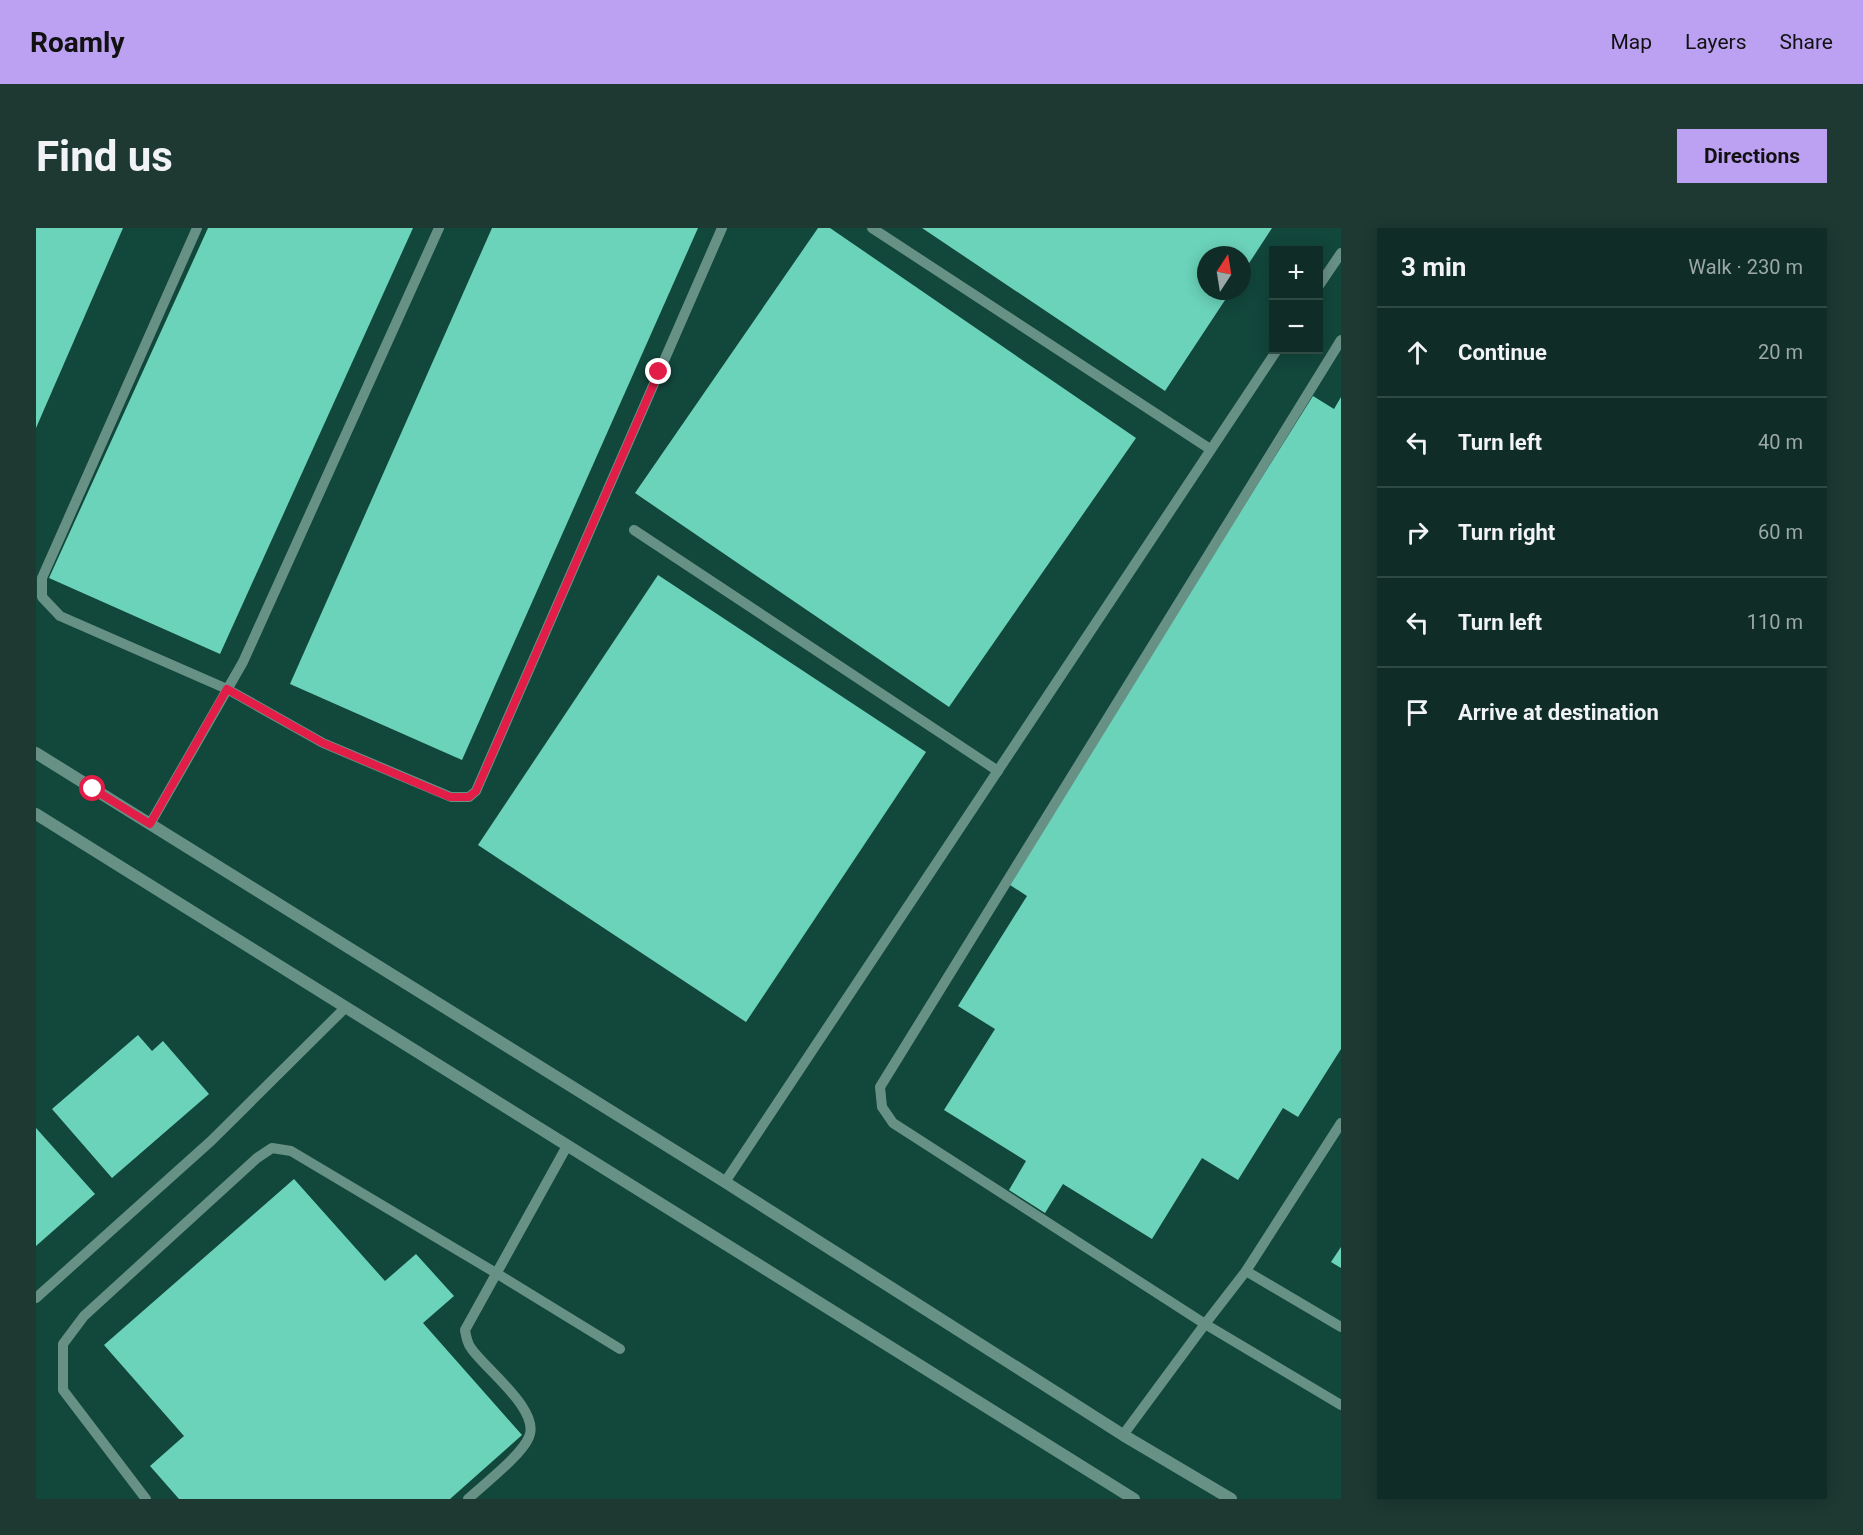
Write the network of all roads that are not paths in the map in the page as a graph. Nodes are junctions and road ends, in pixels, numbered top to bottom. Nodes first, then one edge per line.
1 (197, 228) edge
2 (439, 228) edge
3 (722, 228) edge
4 (872, 228) edge
5 (1341, 253) edge
6 (1323, 279) edge
7 (1341, 340) edge
8 (1274, 354) edge
9 (1210, 449) junction
10 (634, 530) dead end
11 (227, 689) junction
12 (36, 753) edge
13 (998, 771) junction
14 (37, 817) edge
15 (150, 824) junction
16 (346, 1007) junction
17 (1341, 1123) edge
18 (567, 1146) junction
19 (724, 1182) junction
20 (1246, 1271) junction
21 (496, 1273) junction
22 (36, 1298) edge
23 (1204, 1324) junction
24 (1341, 1327) edge
25 (620, 1349) dead end
26 (1341, 1405) edge
27 (1123, 1435) junction
28 (146, 1499) edge
29 (468, 1499) edge
30 (1134, 1499) edge
31 (1231, 1499) edge

1 - 11 lane
2 - 11 lane
3 - 11 lane
4 - 9 lane
5 - 6 lane
7 - 23 lane
8 - 9 lane
9 - 13 lane
10 - 13 lane
11 - 15 lane
12 - 15 street
13 - 19 lane
14 - 16 street
15 - 19 street
16 - 18 street
16 - 22 lane
17 - 20 lane
18 - 21 lane
18 - 30 street
19 - 27 street
20 - 23 lane
20 - 24 lane
21 - 25 lane
21 - 28 lane
21 - 29 lane
23 - 26 lane
23 - 27 lane
27 - 31 street

